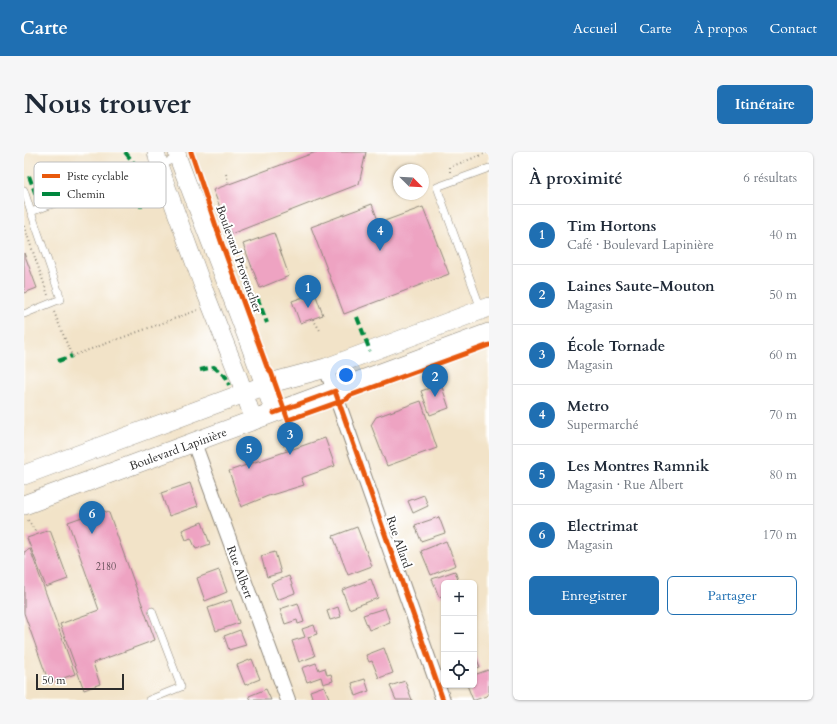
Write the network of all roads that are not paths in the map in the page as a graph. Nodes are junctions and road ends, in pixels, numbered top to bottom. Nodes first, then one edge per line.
1 (177, 155) edge
2 (157, 158) edge
3 (148, 162) edge
4 (489, 168) edge
5 (166, 183) edge
6 (24, 190) edge
7 (41, 208) edge
8 (32, 212) junction
9 (485, 309) edge
10 (24, 314) edge
11 (489, 333) edge
12 (326, 368) junction
13 (265, 386) junction
14 (335, 391) junction
15 (244, 394) junction
16 (277, 418) junction
17 (254, 421) junction
18 (194, 443) junction
19 (24, 475) edge
20 (25, 511) edge
21 (152, 611) dead end
22 (149, 700) edge
23 (288, 700) edge
24 (444, 700) edge

1 - 2 lane
1 - 13 street, Boulevard Provencher
2 - 3 lane
4 - 9 lane
5 - 15 street
6 - 8 lane
7 - 8 lane
8 - 10 lane
9 - 12 main road
11 - 14 main road, Boulevard Lapinière
12 - 13 main road
12 - 14 street, Rue Allard
13 - 15 main road
13 - 16 street, Boulevard Provencher
14 - 16 main road, Boulevard Lapinière
14 - 24 street, Rue Allard
15 - 17 street
15 - 19 main road
16 - 17 main road, Boulevard Lapinière
17 - 18 main road, Boulevard Lapinière
18 - 20 main road, Boulevard Lapinière
18 - 23 street, Rue Albert
21 - 22 lane

